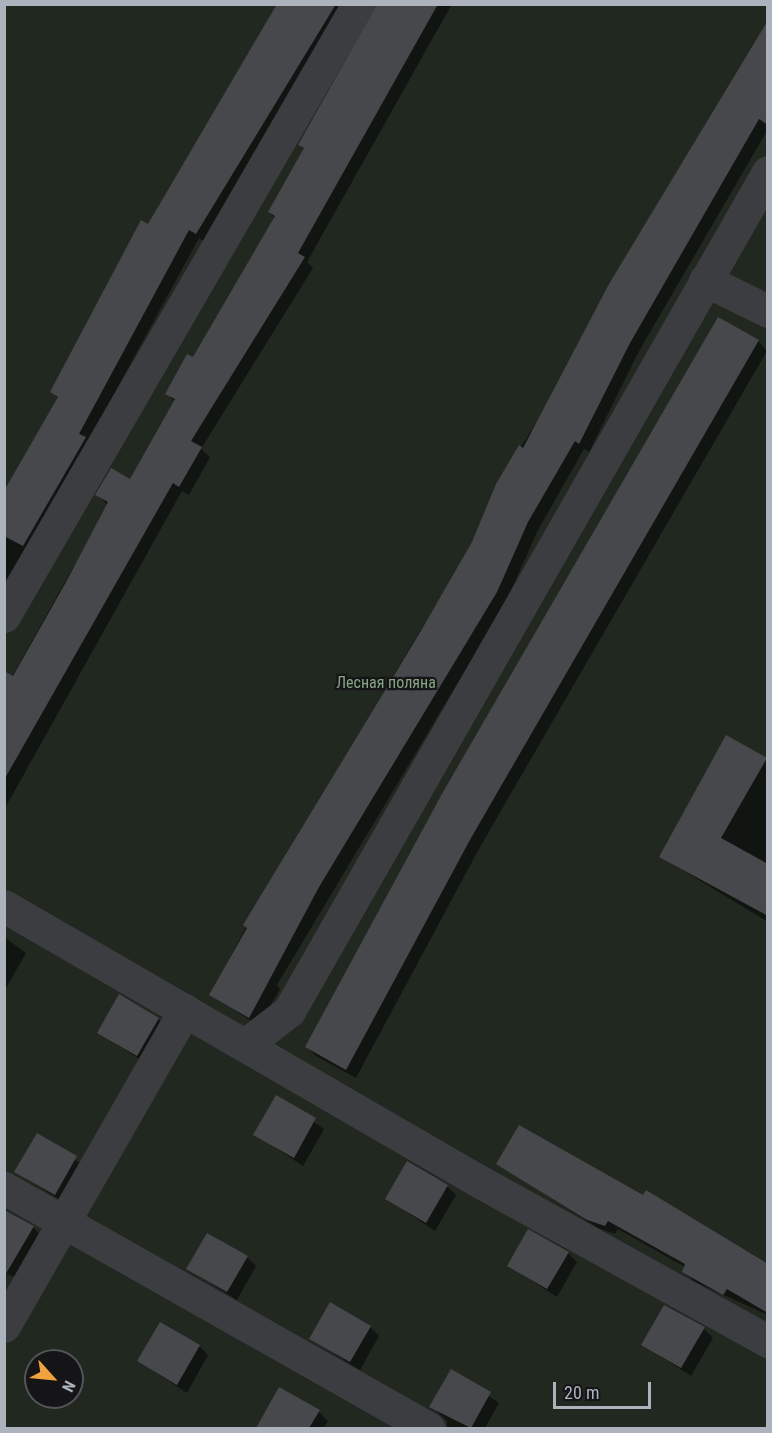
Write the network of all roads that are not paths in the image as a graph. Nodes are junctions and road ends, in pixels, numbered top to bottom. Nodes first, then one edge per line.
1 (358, 4) edge
2 (768, 172) edge
3 (705, 280) junction
4 (768, 311) edge
5 (4, 616) edge
6 (4, 906) edge
7 (185, 1010) junction
8 (245, 1046) junction
9 (4, 1188) edge
10 (64, 1222) junction
11 (4, 1326) edge
12 (768, 1341) edge
13 (429, 1428) edge

1 - 5 street
2 - 3 street
3 - 4 street
3 - 8 street
6 - 7 street
7 - 8 street
7 - 10 street
8 - 12 street
9 - 10 street
10 - 11 street
10 - 13 street

